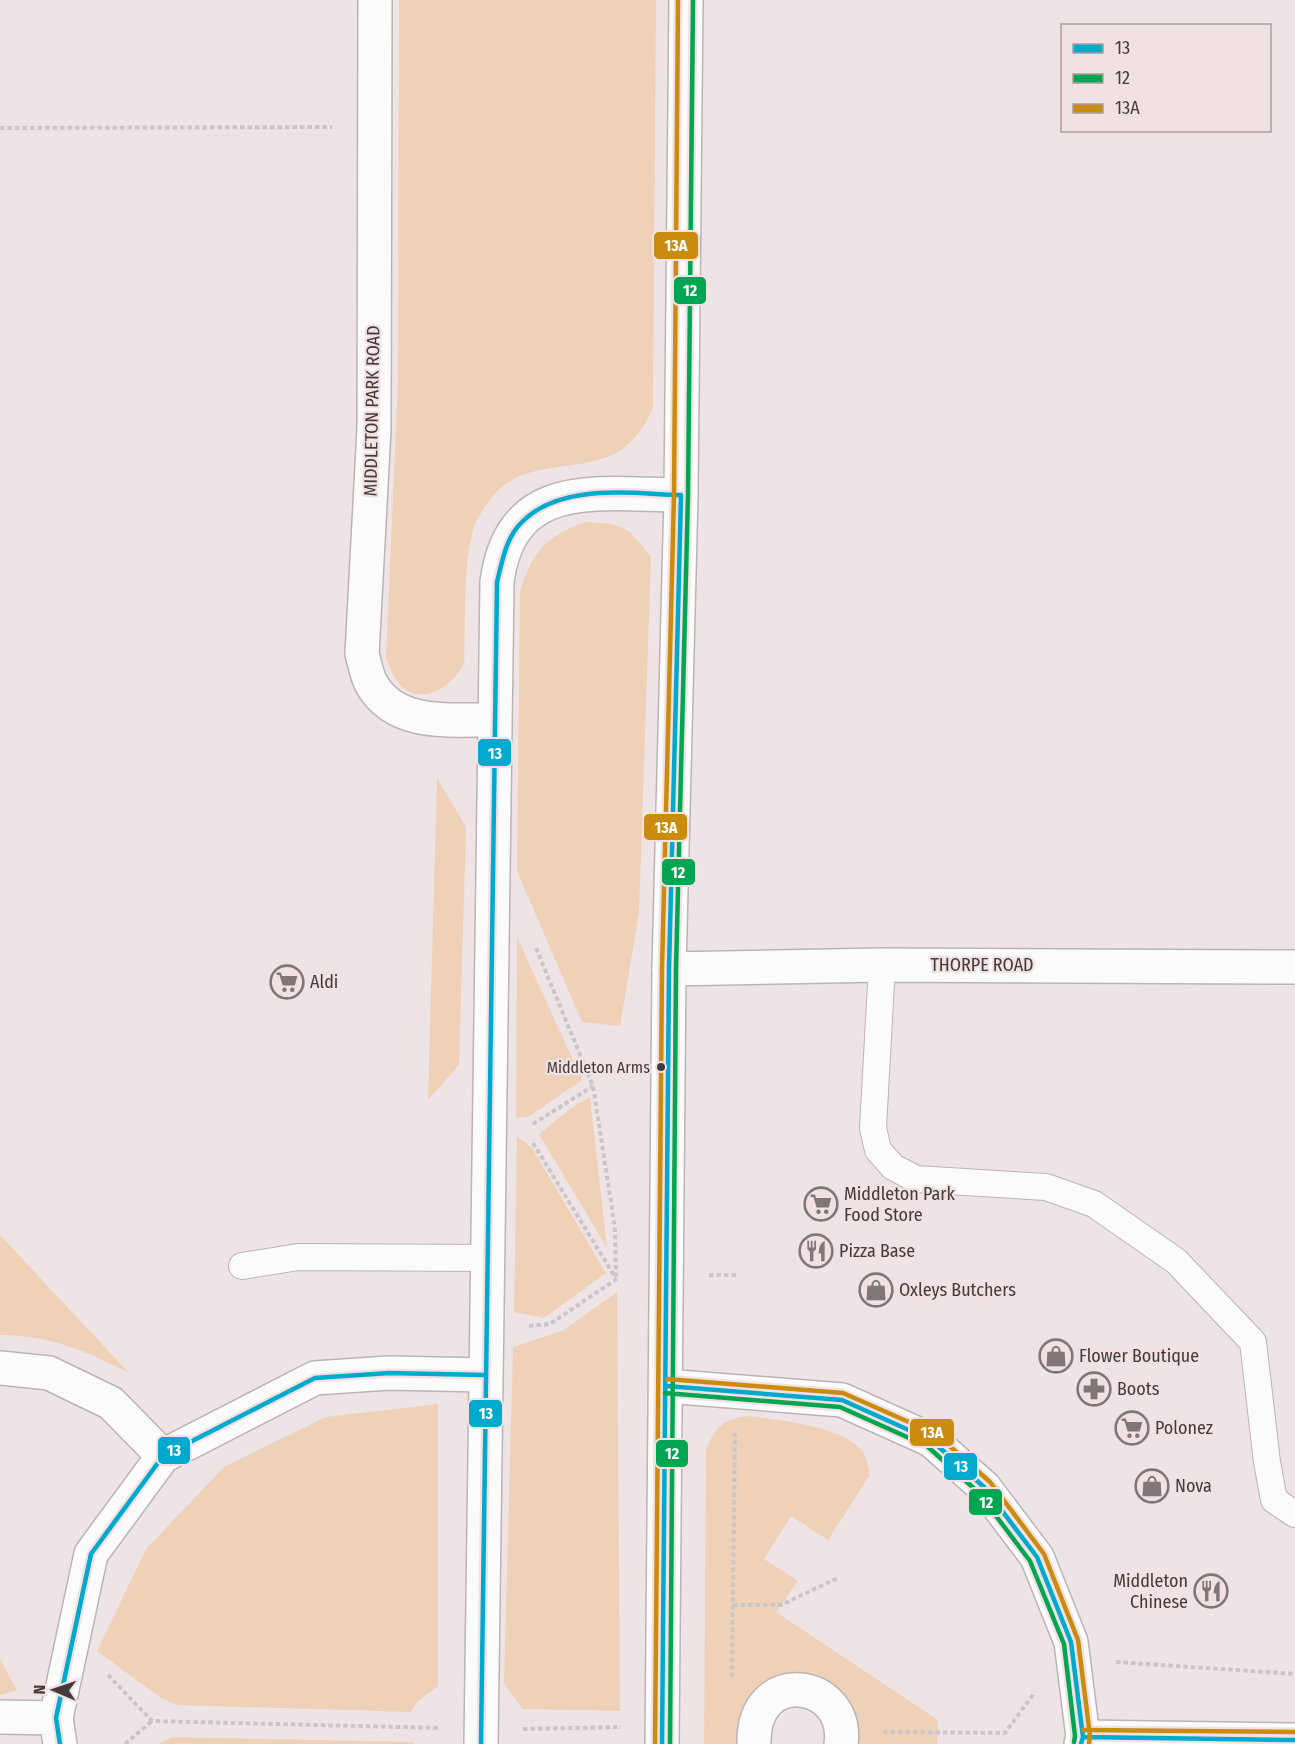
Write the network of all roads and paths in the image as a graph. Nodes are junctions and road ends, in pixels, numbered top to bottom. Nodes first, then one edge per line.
1 (375, 0) edge
2 (686, 0) edge
3 (376, 127) junction
4 (0, 128) edge
5 (681, 495) junction
6 (495, 720) junction
7 (534, 944) dead end
8 (882, 965) junction
9 (1295, 967) edge
10 (669, 969) junction
11 (593, 1086) junction
12 (531, 1127) dead end
13 (526, 1133) dead end
14 (487, 1258) junction
15 (242, 1266) dead end
16 (667, 1274) junction
17 (616, 1278) junction
18 (486, 1328) junction
19 (0, 1368) edge
20 (484, 1375) junction
21 (666, 1386) junction
22 (735, 1391) junction
23 (164, 1456) junction
24 (1295, 1514) edge
25 (838, 1578) dead end
26 (733, 1605) junction
27 (731, 1684) dead end
28 (0, 1717) edge
29 (152, 1721) dead end
30 (58, 1731) edge
31 (1082, 1740) edge
32 (1295, 1740) edge
33 (125, 1744) edge
34 (481, 1744) edge
35 (662, 1744) edge
36 (754, 1744) edge
37 (841, 1744) edge

1 - 3 street, MIDDLETON PARK ROAD
2 - 5 street
3 - 4 path
3 - 6 street, MIDDLETON PARK ROAD
5 - 6 street
5 - 10 street
6 - 14 street
7 - 11 path
8 - 9 street, THORPE ROAD
8 - 10 street, THORPE ROAD
8 - 24 lane
10 - 16 street
11 - 12 path
11 - 17 path
13 - 17 path
14 - 15 lane
14 - 18 street
16 - 17 path
16 - 21 street
17 - 18 path
18 - 20 street
19 - 23 street
20 - 23 street
20 - 34 street
21 - 22 street
21 - 35 street
22 - 26 path
22 - 31 street
23 - 30 street
25 - 26 path
26 - 27 path
28 - 30 street
29 - 33 path
31 - 32 street
36 - 37 street

